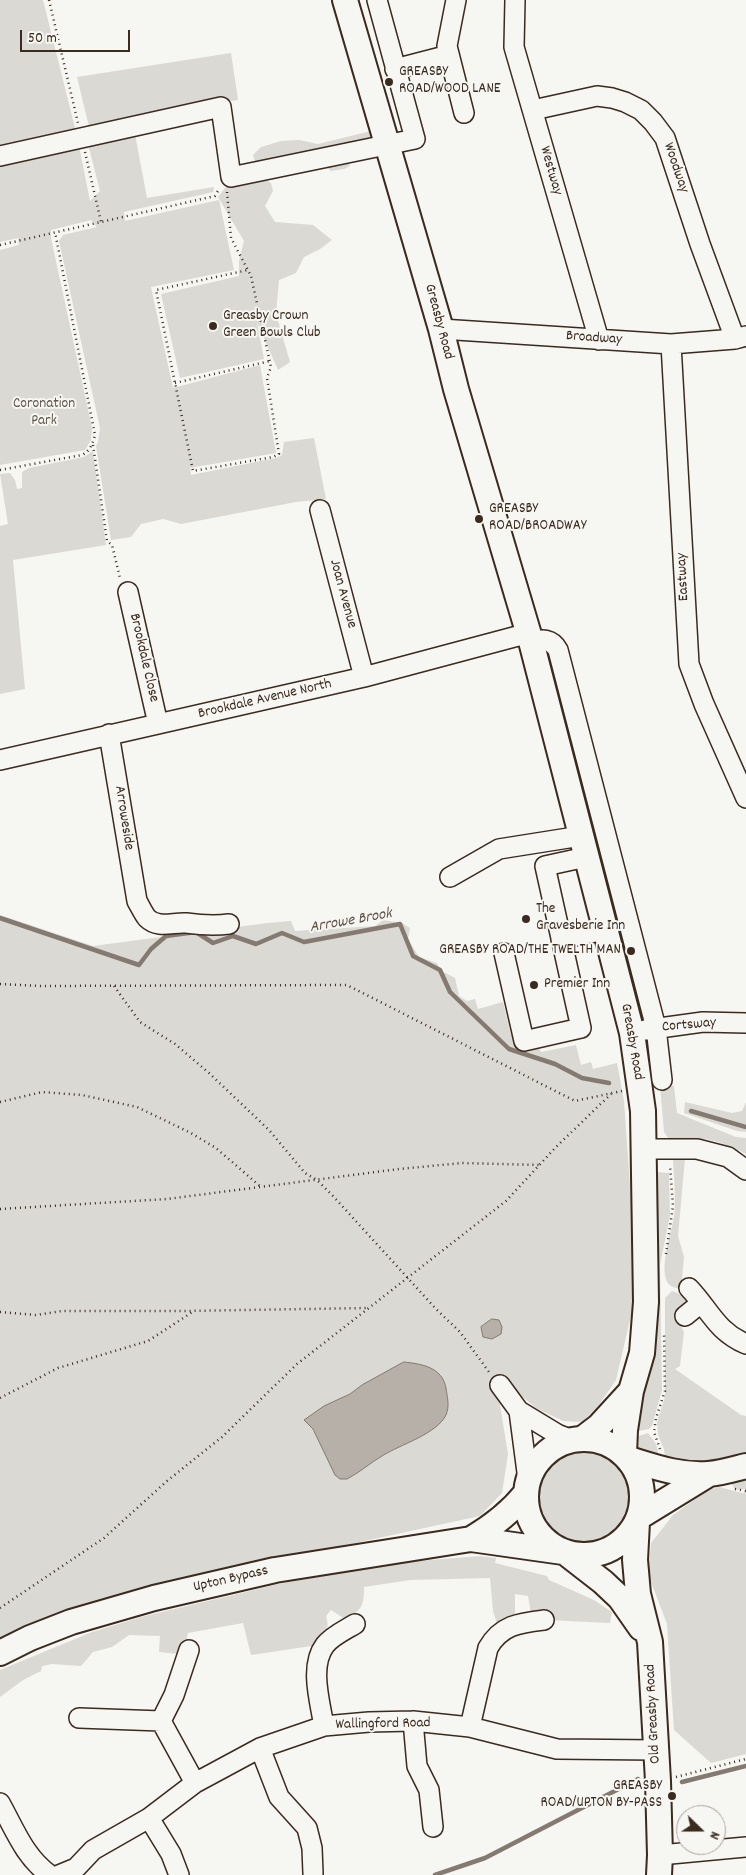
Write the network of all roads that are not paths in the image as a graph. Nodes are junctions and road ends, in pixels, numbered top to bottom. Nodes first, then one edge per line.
1 (345, 0) edge
2 (377, 0) edge
3 (456, 0) edge
4 (515, 0) edge
5 (449, 55) junction
6 (395, 69) junction
7 (533, 110) junction
8 (464, 113) dead end
9 (387, 145) junction
10 (0, 156) edge
11 (441, 329) junction
12 (741, 337) edge
13 (599, 340) junction
14 (671, 344) junction
15 (320, 510) dead end
16 (128, 592) road end
17 (530, 638) junction
18 (364, 677) junction
19 (158, 724) junction
20 (109, 734) junction
21 (0, 760) edge
22 (746, 798) edge
23 (584, 846) junction
24 (450, 877) dead end
25 (229, 924) dead end
26 (605, 930) junction
27 (561, 939) junction
28 (504, 953) dead end
29 (746, 1023) edge
30 (656, 1028) junction
31 (632, 1033) junction
32 (662, 1080) dead end
33 (643, 1148) junction
34 (746, 1170) edge
35 (686, 1316) dead end
36 (746, 1344) edge
37 (500, 1385) road end
38 (631, 1391) junction
39 (519, 1411) junction
40 (577, 1439) junction
41 (626, 1456) junction
42 (746, 1466) edge
43 (709, 1474) junction
44 (527, 1487) junction
45 (638, 1520) junction
46 (471, 1539) junction
47 (565, 1553) junction
48 (544, 1620) dead end
49 (355, 1624) dead end
50 (650, 1642) junction
51 (189, 1650) dead end
52 (0, 1653) edge
53 (79, 1718) dead end
54 (161, 1721) junction
55 (414, 1721) junction
56 (324, 1726) junction
57 (470, 1727) junction
58 (260, 1748) junction
59 (656, 1750) junction
60 (196, 1783) junction
61 (0, 1803) edge
62 (149, 1818) junction
63 (432, 1827) dead end
64 (746, 1847) edge
65 (660, 1865) edge
66 (313, 1873) dead end
67 (50, 1875) edge
68 (59, 1875) edge
69 (179, 1875) edge

1 - 9 main road, Greasby Road
2 - 6 street
3 - 5 street
4 - 7 street, Westway
5 - 6 street
5 - 8 street
6 - 9 street
7 - 12 street, Woodway
7 - 13 street, Westway
9 - 10 street
9 - 11 main road, Greasby Road
11 - 13 street, Broadway
11 - 17 main road, Greasby Road
12 - 14 street, Broadway
13 - 14 street, Broadway
14 - 22 street, Eastway
15 - 18 street, Joan Avenue
16 - 19 street, Brookdale Close
17 - 18 street, Brookdale Avenue North
17 - 23 main road, Greasby Road
17 - 30 street, Greasby Road
18 - 19 street, Brookdale Avenue North
19 - 20 street, Brookdale Avenue North
20 - 21 street, Brookdale Avenue North
20 - 25 street, Arroweside
23 - 24 street
23 - 26 main road, Greasby Road
23 - 27 street
26 - 27 street
26 - 31 main road, Greasby Road
27 - 28 street
29 - 30 street, Cortsway
30 - 31 street, Cortsway
30 - 32 street, Greasby Road
31 - 33 main road, Greasby Road
33 - 34 street
33 - 38 main road, Greasby Road
35 - 36 street
37 - 39 street
38 - 40 main road, Greasby Road
38 - 41 main road, Greasby Road
39 - 40 street
39 - 44 street
40 - 41 main road
40 - 44 main road
41 - 43 main road
41 - 45 main road
42 - 43 main road
43 - 45 main road
44 - 46 main road, Upton Bypass
44 - 47 main road
45 - 47 main road
45 - 50 main road, Old Greasby Road
46 - 47 main road, Upton Bypass
46 - 52 main road, Upton Bypass
47 - 50 main road, Old Greasby Road
48 - 57 street
49 - 56 street
50 - 59 main road, Old Greasby Road
51 - 54 street
53 - 54 street
54 - 60 street
55 - 56 street, Wallingford Road
55 - 57 street, Wallingford Road
55 - 63 street
56 - 58 street, Wallingford Road
57 - 59 street, Wallingford Road
58 - 60 street, Wallingford Road
58 - 66 street
59 - 65 main road, Old Greasby Road
60 - 62 street, Wallingford Road
61 - 67 street
62 - 68 street, Wallingford Road
62 - 69 street
64 - 65 street

